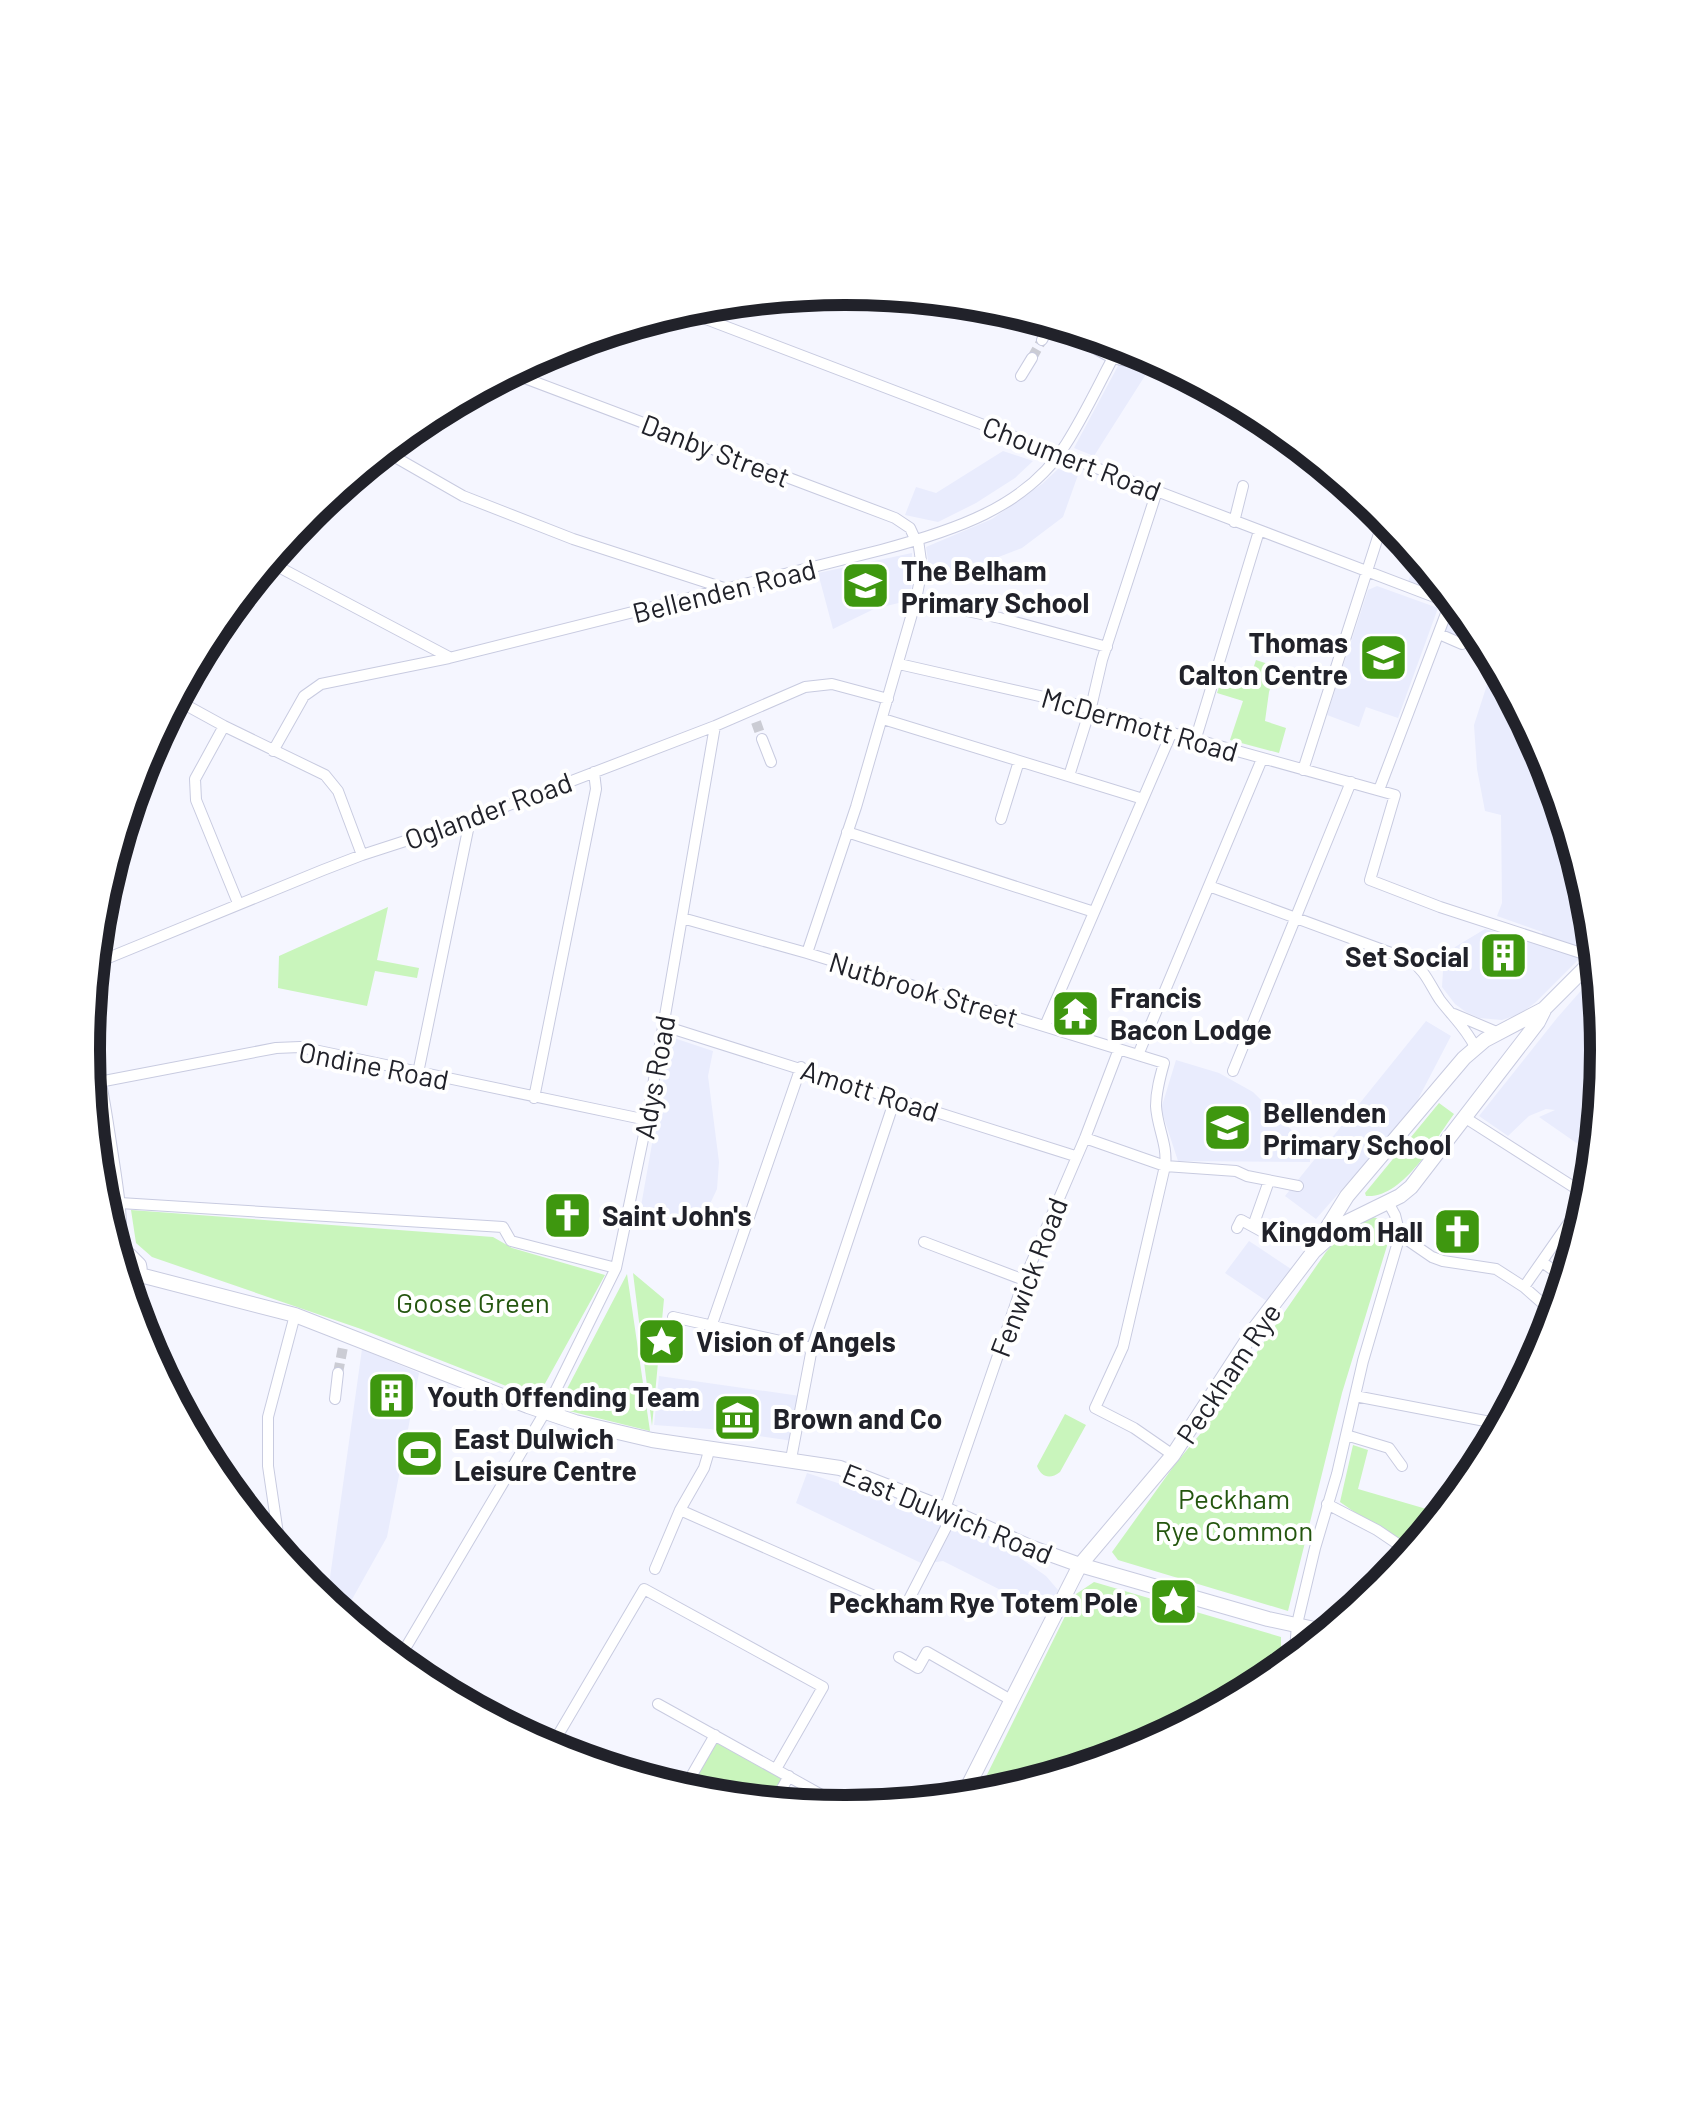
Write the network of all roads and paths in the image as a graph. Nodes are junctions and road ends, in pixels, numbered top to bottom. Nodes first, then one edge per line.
1 (704, 318) edge
2 (1046, 333) edge
3 (1042, 340) tunnel mouth
4 (1093, 348) edge
5 (1032, 358) tunnel mouth
6 (1112, 358) junction
7 (1129, 361) edge
8 (1021, 376) dead end
9 (525, 378) edge
10 (1059, 454) junction
11 (395, 457) edge
12 (1243, 486) dead end
13 (1157, 491) junction
14 (1234, 522) junction
15 (1259, 531) junction
16 (1380, 531) edge
17 (917, 540) junction
18 (279, 567) edge
19 (1368, 572) junction
20 (728, 590) junction
21 (1438, 598) edge
22 (916, 600) junction
23 (1447, 611) edge
24 (1439, 634) junction
25 (1462, 644) dead end
26 (1107, 647) junction
27 (449, 658) junction
28 (899, 664) junction
29 (888, 699) junction
30 (186, 703) edge
31 (1090, 710) junction
32 (882, 719) junction
33 (224, 726) junction
34 (715, 726) junction
35 (1171, 734) junction
36 (762, 739) tunnel mouth
37 (1195, 741) junction
38 (273, 750) junction
39 (1262, 759) junction
40 (1020, 761) junction
41 (771, 762) dead end
42 (1302, 770) junction
43 (594, 772) junction
44 (1070, 776) junction
45 (1352, 782) junction
46 (1379, 790) junction
47 (1143, 798) junction
48 (1001, 819) dead end
49 (470, 820) junction
50 (847, 832) junction
51 (362, 854) junction
52 (1208, 886) junction
53 (238, 903) junction
54 (1094, 912) junction
55 (682, 918) junction
56 (1296, 918) junction
57 (1585, 952) edge
58 (807, 953) junction
59 (106, 959) edge
60 (1586, 960) edge
61 (1545, 1008) junction
62 (1453, 1014) junction
63 (664, 1026) junction
64 (1045, 1026) junction
65 (1499, 1032) junction
66 (1475, 1047) junction
67 (1119, 1049) junction
68 (1138, 1055) junction
69 (1512, 1056) junction
70 (801, 1067) junction
71 (1232, 1071) dead end
72 (418, 1073) junction
73 (101, 1082) edge
74 (102, 1092) edge
75 (534, 1098) junction
76 (895, 1099) junction
77 (1464, 1117) junction
78 (647, 1120) junction
79 (1085, 1138) junction
80 (1075, 1156) junction
81 (1164, 1166) junction
82 (1269, 1181) junction
83 (1298, 1186) dead end
84 (1578, 1190) edge
85 (1351, 1191) junction
86 (1388, 1202) junction
87 (120, 1203) junction
88 (1371, 1208) junction
89 (119, 1218) edge
90 (1571, 1222) edge
91 (1236, 1228) dead end
92 (1400, 1234) junction
93 (924, 1242) dead end
94 (1314, 1251) junction
95 (129, 1255) edge
96 (1542, 1262) junction
97 (616, 1268) junction
98 (1557, 1272) edge
99 (140, 1275) junction
100 (1024, 1280) junction
101 (137, 1281) edge
102 (1524, 1287) junction
103 (1545, 1306) edge
104 (294, 1315) junction
105 (673, 1317) dead end
106 (712, 1324) junction
107 (812, 1348) junction
108 (338, 1372) tunnel mouth
109 (1355, 1396) junction
110 (335, 1399) dead end
111 (545, 1412) junction
112 (1491, 1422) edge
113 (1346, 1435) junction
114 (710, 1448) junction
115 (1172, 1454) junction
116 (792, 1459) junction
117 (1402, 1466) dead end
118 (1327, 1504) junction
119 (680, 1510) junction
120 (950, 1511) junction
121 (278, 1533) edge
122 (1402, 1547) edge
123 (1080, 1565) junction
124 (654, 1569) dead end
125 (1297, 1624) junction
126 (1315, 1629) edge
127 (1295, 1645) edge
128 (404, 1651) edge
129 (899, 1658) dead end
130 (1011, 1700) junction
131 (658, 1704) dead end
132 (716, 1735) junction
133 (557, 1737) edge
134 (776, 1769) junction
135 (789, 1776) junction
136 (690, 1780) edge
137 (968, 1786) edge
138 (780, 1793) edge
139 (823, 1795) edge

1 - 10 street, Choumert Road
2 - 3 street
4 - 6 street
5 - 8 street
6 - 7 street
6 - 10 street, Bellenden Road
9 - 17 street, Danby Street
10 - 13 street, Choumert Road
10 - 17 street, Bellenden Road
11 - 20 street
12 - 14 street
13 - 14 street, Choumert Road
13 - 26 street
14 - 15 street, Choumert Road
15 - 19 street, Choumert Road
15 - 37 street
16 - 19 street
17 - 20 street, Bellenden Road
17 - 22 street
18 - 27 street
19 - 21 street, Choumert Road
19 - 42 street
20 - 27 street, Bellenden Road
22 - 26 street
22 - 28 street
23 - 24 street
24 - 25 street
24 - 46 street
26 - 31 street
27 - 38 street, Bellenden Road
28 - 29 street
28 - 31 street, McDermott Road
29 - 32 street
29 - 34 street, Oglander Road
30 - 33 street
31 - 35 street, McDermott Road
31 - 44 street
32 - 40 street
32 - 50 street
33 - 38 street
33 - 53 street
34 - 43 street, Oglander Road
34 - 55 street, Adys Road
35 - 37 street, McDermott Road
35 - 47 street
36 - 41 street
37 - 39 street, McDermott Road
38 - 51 street
39 - 42 street, McDermott Road
39 - 52 street
40 - 44 street
40 - 48 street
42 - 45 street, McDermott Road
43 - 49 street, Oglander Road
43 - 75 street
44 - 47 street
45 - 46 street, McDermott Road
45 - 56 street
46 - 57 street
47 - 54 street
49 - 51 street, Oglander Road
49 - 72 street
50 - 54 street
50 - 58 street
51 - 53 street, Oglander Road
52 - 56 street
52 - 68 street
53 - 59 street, Oglander Road
54 - 64 street
55 - 58 street, Nutbrook Street
55 - 63 street, Adys Road
56 - 62 street
56 - 71 street
58 - 64 street, Nutbrook Street
60 - 61 main road
61 - 65 main road, Peckham Rye
61 - 69 main road, Peckham Rye
62 - 65 street
62 - 66 street
63 - 70 street, Amott Road
63 - 78 street, Adys Road
64 - 67 street, Nutbrook Street
65 - 66 main road, Peckham Rye
65 - 69 main road
66 - 85 main road, Peckham Rye
67 - 68 street, Nutbrook Street
67 - 79 street, Fenwick Road
68 - 81 street, Nutbrook Street
69 - 77 main road, Peckham Rye
70 - 76 street, Amott Road
70 - 106 street
72 - 73 street, Ondine Road
72 - 75 street, Ondine Road
74 - 87 main road
75 - 78 street, Ondine Road
76 - 80 street, Amott Road
76 - 107 street
77 - 84 street
77 - 86 main road, Peckham Rye
78 - 97 street, Adys Road
79 - 80 street, Fenwick Road
79 - 81 street
80 - 100 street, Fenwick Road
81 - 82 street
81 - 115 street
82 - 83 street
82 - 91 street
85 - 88 main road
85 - 94 main road, Peckham Rye
86 - 88 main road, Peckham Rye
86 - 92 street
87 - 89 main road
87 - 97 street
88 - 94 main road, Peckham Rye
90 - 96 street
92 - 102 street
92 - 109 street
93 - 100 street
94 - 115 main road, Peckham Rye
95 - 99 main road
96 - 98 street
96 - 102 street
97 - 111 street, Adys Road
99 - 101 main road
99 - 104 main road, East Dulwich Road
100 - 120 street, Fenwick Road
102 - 103 street
104 - 111 main road, East Dulwich Road
104 - 121 street
105 - 106 street
106 - 107 street
107 - 116 street
108 - 110 street
109 - 112 street
109 - 113 street
111 - 114 main road, East Dulwich Road
111 - 128 street, Adys Road
113 - 117 street
113 - 118 street
114 - 116 main road, East Dulwich Road
114 - 119 street
115 - 123 main road, Peckham Rye
116 - 120 main road, East Dulwich Road
118 - 122 street
118 - 125 street
119 - 120 street, Fenwick Road
119 - 124 street
120 - 123 main road, East Dulwich Road
123 - 125 main road, East Dulwich Road
123 - 130 main road, Peckham Rye
125 - 126 main road, East Dulwich Road
125 - 127 street
129 - 130 street
130 - 137 main road, Peckham Rye
131 - 132 street
132 - 134 street
132 - 136 street
133 - 134 street
134 - 135 street
135 - 138 street
135 - 139 street

